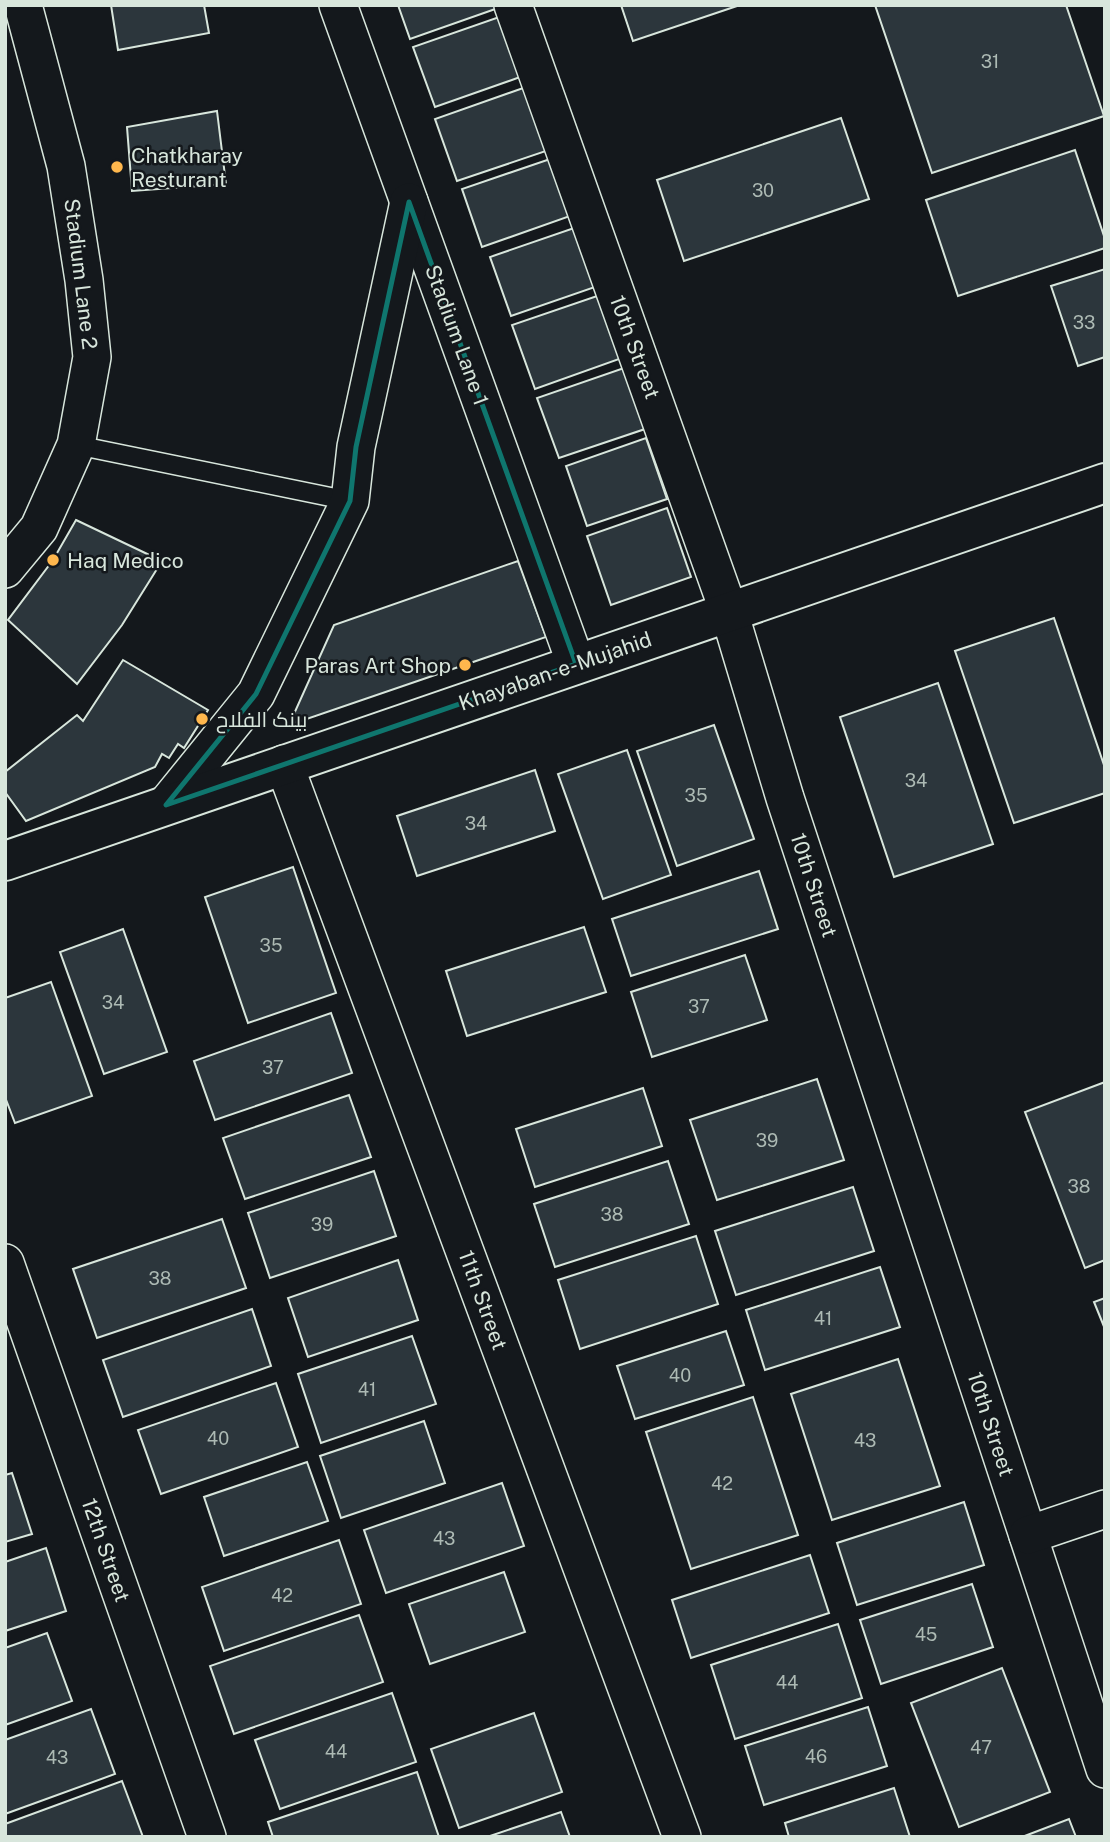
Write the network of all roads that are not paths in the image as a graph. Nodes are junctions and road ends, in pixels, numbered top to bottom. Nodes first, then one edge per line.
1 (23, 5) edge
2 (338, 5) edge
3 (513, 5) edge
4 (409, 202) junction
5 (76, 444) junction
6 (1105, 483) edge
7 (350, 501) junction
8 (5, 569) edge
9 (729, 612) junction
10 (576, 664) junction
11 (284, 764) junction
12 (166, 805) junction
13 (5, 860) edge
14 (5, 1263) edge
15 (1105, 1509) edge
16 (1028, 1535) junction
17 (1105, 1769) edge
18 (207, 1837) edge
19 (682, 1837) edge

1 - 5 street, Stadium Lane 2
2 - 4 street, Stadium Lane 1
3 - 9 street, 10th Street
4 - 7 street
4 - 10 street, Stadium Lane 1
5 - 7 lane
5 - 8 street, Stadium Lane 2
6 - 9 main road, Khayaban-e-Mujahid
7 - 12 street
9 - 10 main road, Khayaban-e-Mujahid
9 - 16 street, 10th Street
10 - 11 main road, Khayaban-e-Mujahid
11 - 12 main road, Khayaban-e-Mujahid
11 - 19 street, 11th Street
12 - 13 main road, Khayaban-e-Mujahid
14 - 18 street, 12th Street
15 - 16 street
16 - 17 street, 10th Street

